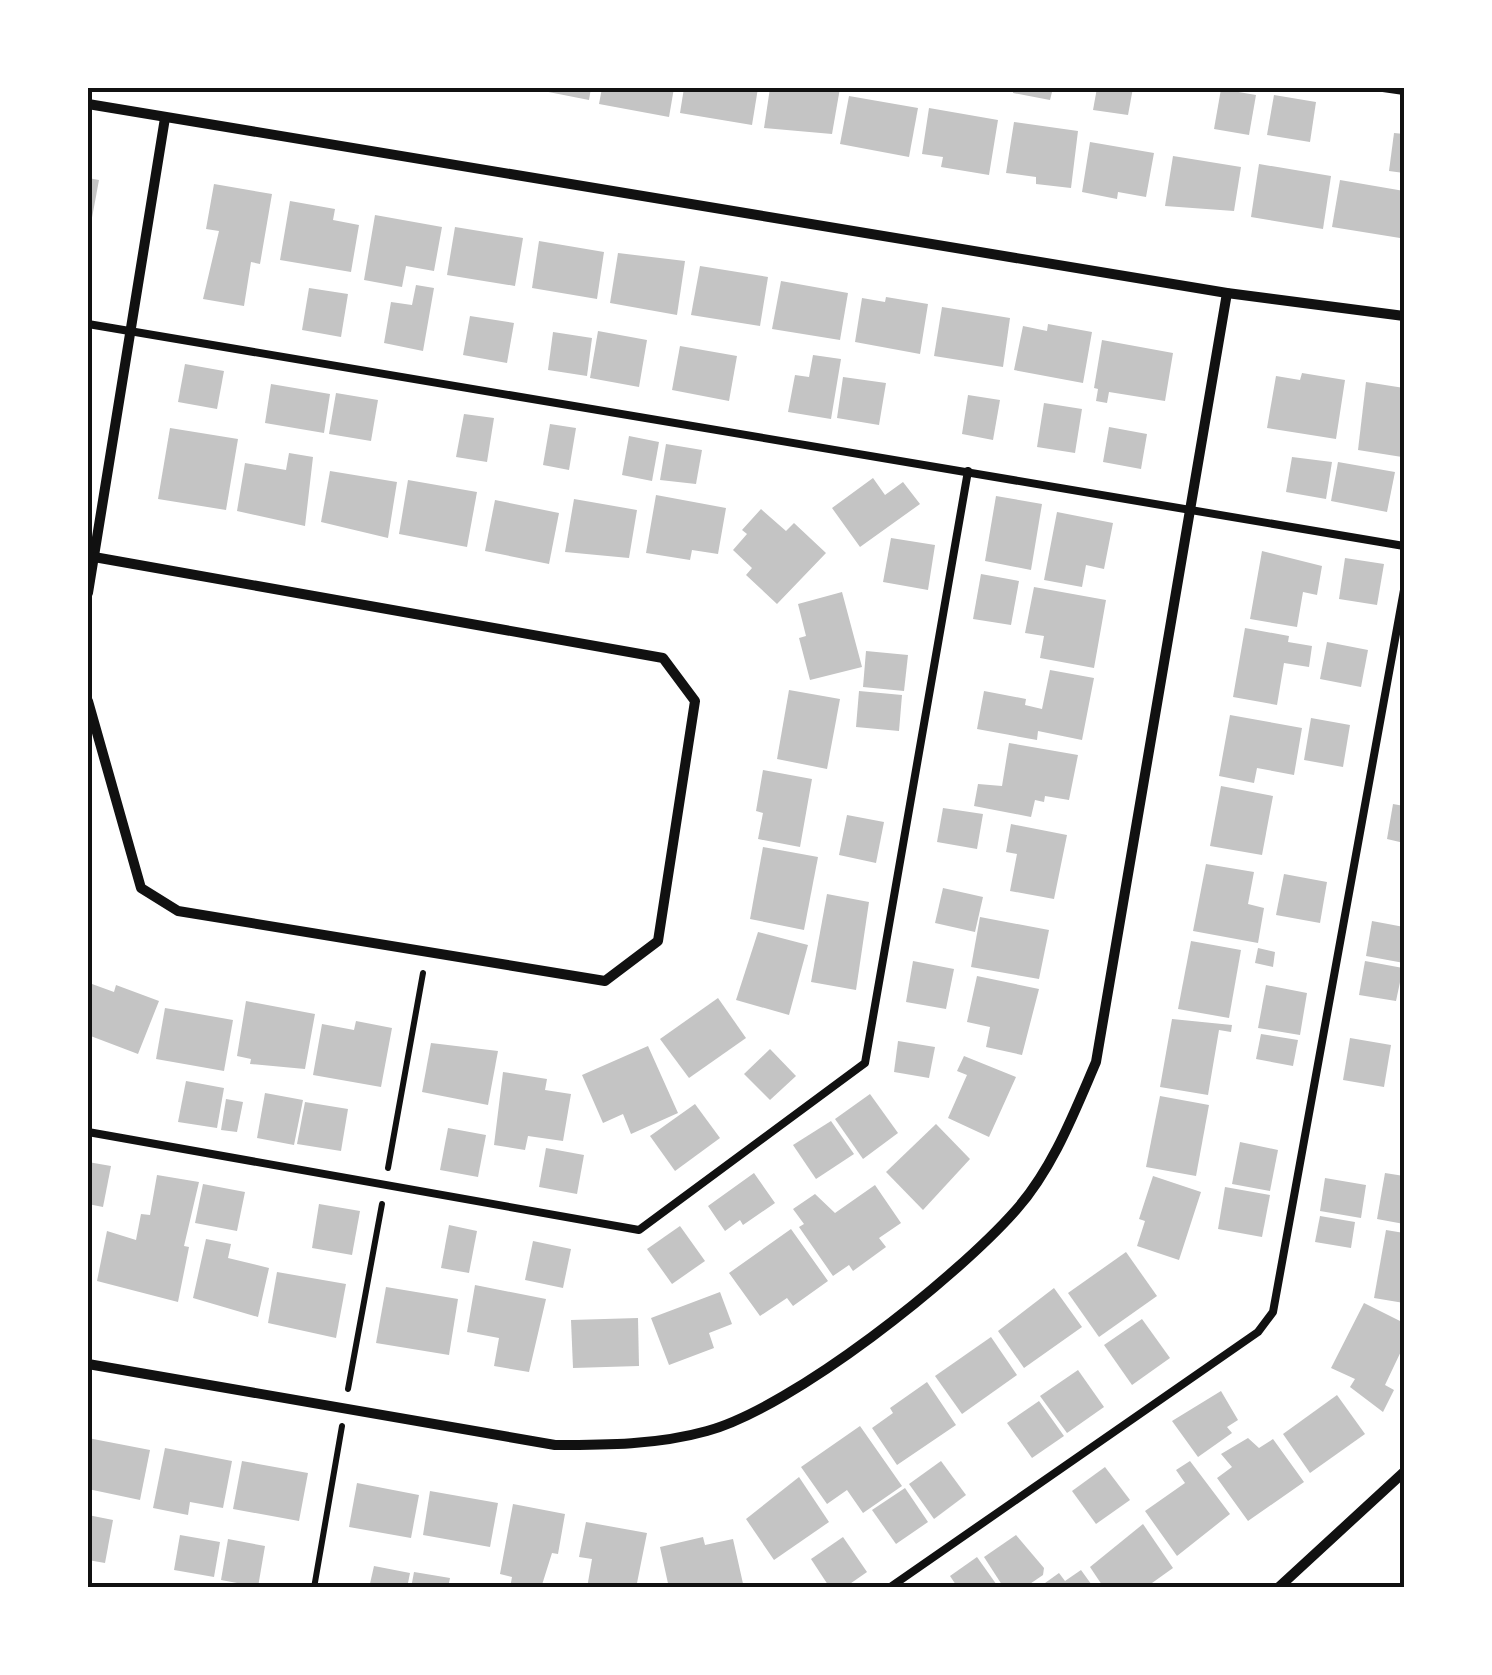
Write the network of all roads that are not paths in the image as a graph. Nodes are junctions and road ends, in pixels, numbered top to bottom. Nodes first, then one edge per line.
1 (1383, 88) edge
2 (1404, 91) edge
3 (88, 104) edge
4 (166, 118) junction
5 (1227, 293) junction
6 (1404, 316) edge
7 (88, 324) edge
8 (132, 330) junction
9 (968, 471) junction
10 (1192, 511) junction
11 (1404, 546) edge
12 (94, 557) junction
13 (1404, 590) edge
14 (88, 593) edge
15 (88, 701) edge
16 (88, 1132) edge
17 (88, 1364) edge
18 (1404, 1472) edge
19 (889, 1588) edge
20 (1278, 1588) edge

1 - 2 lane
3 - 4 street
4 - 5 street
4 - 8 street
5 - 6 street
5 - 10 street
7 - 8 lane
8 - 9 lane
8 - 12 street
9 - 10 lane
9 - 16 lane
10 - 11 lane
10 - 17 street
12 - 14 street
12 - 15 street
13 - 19 lane
18 - 20 street

